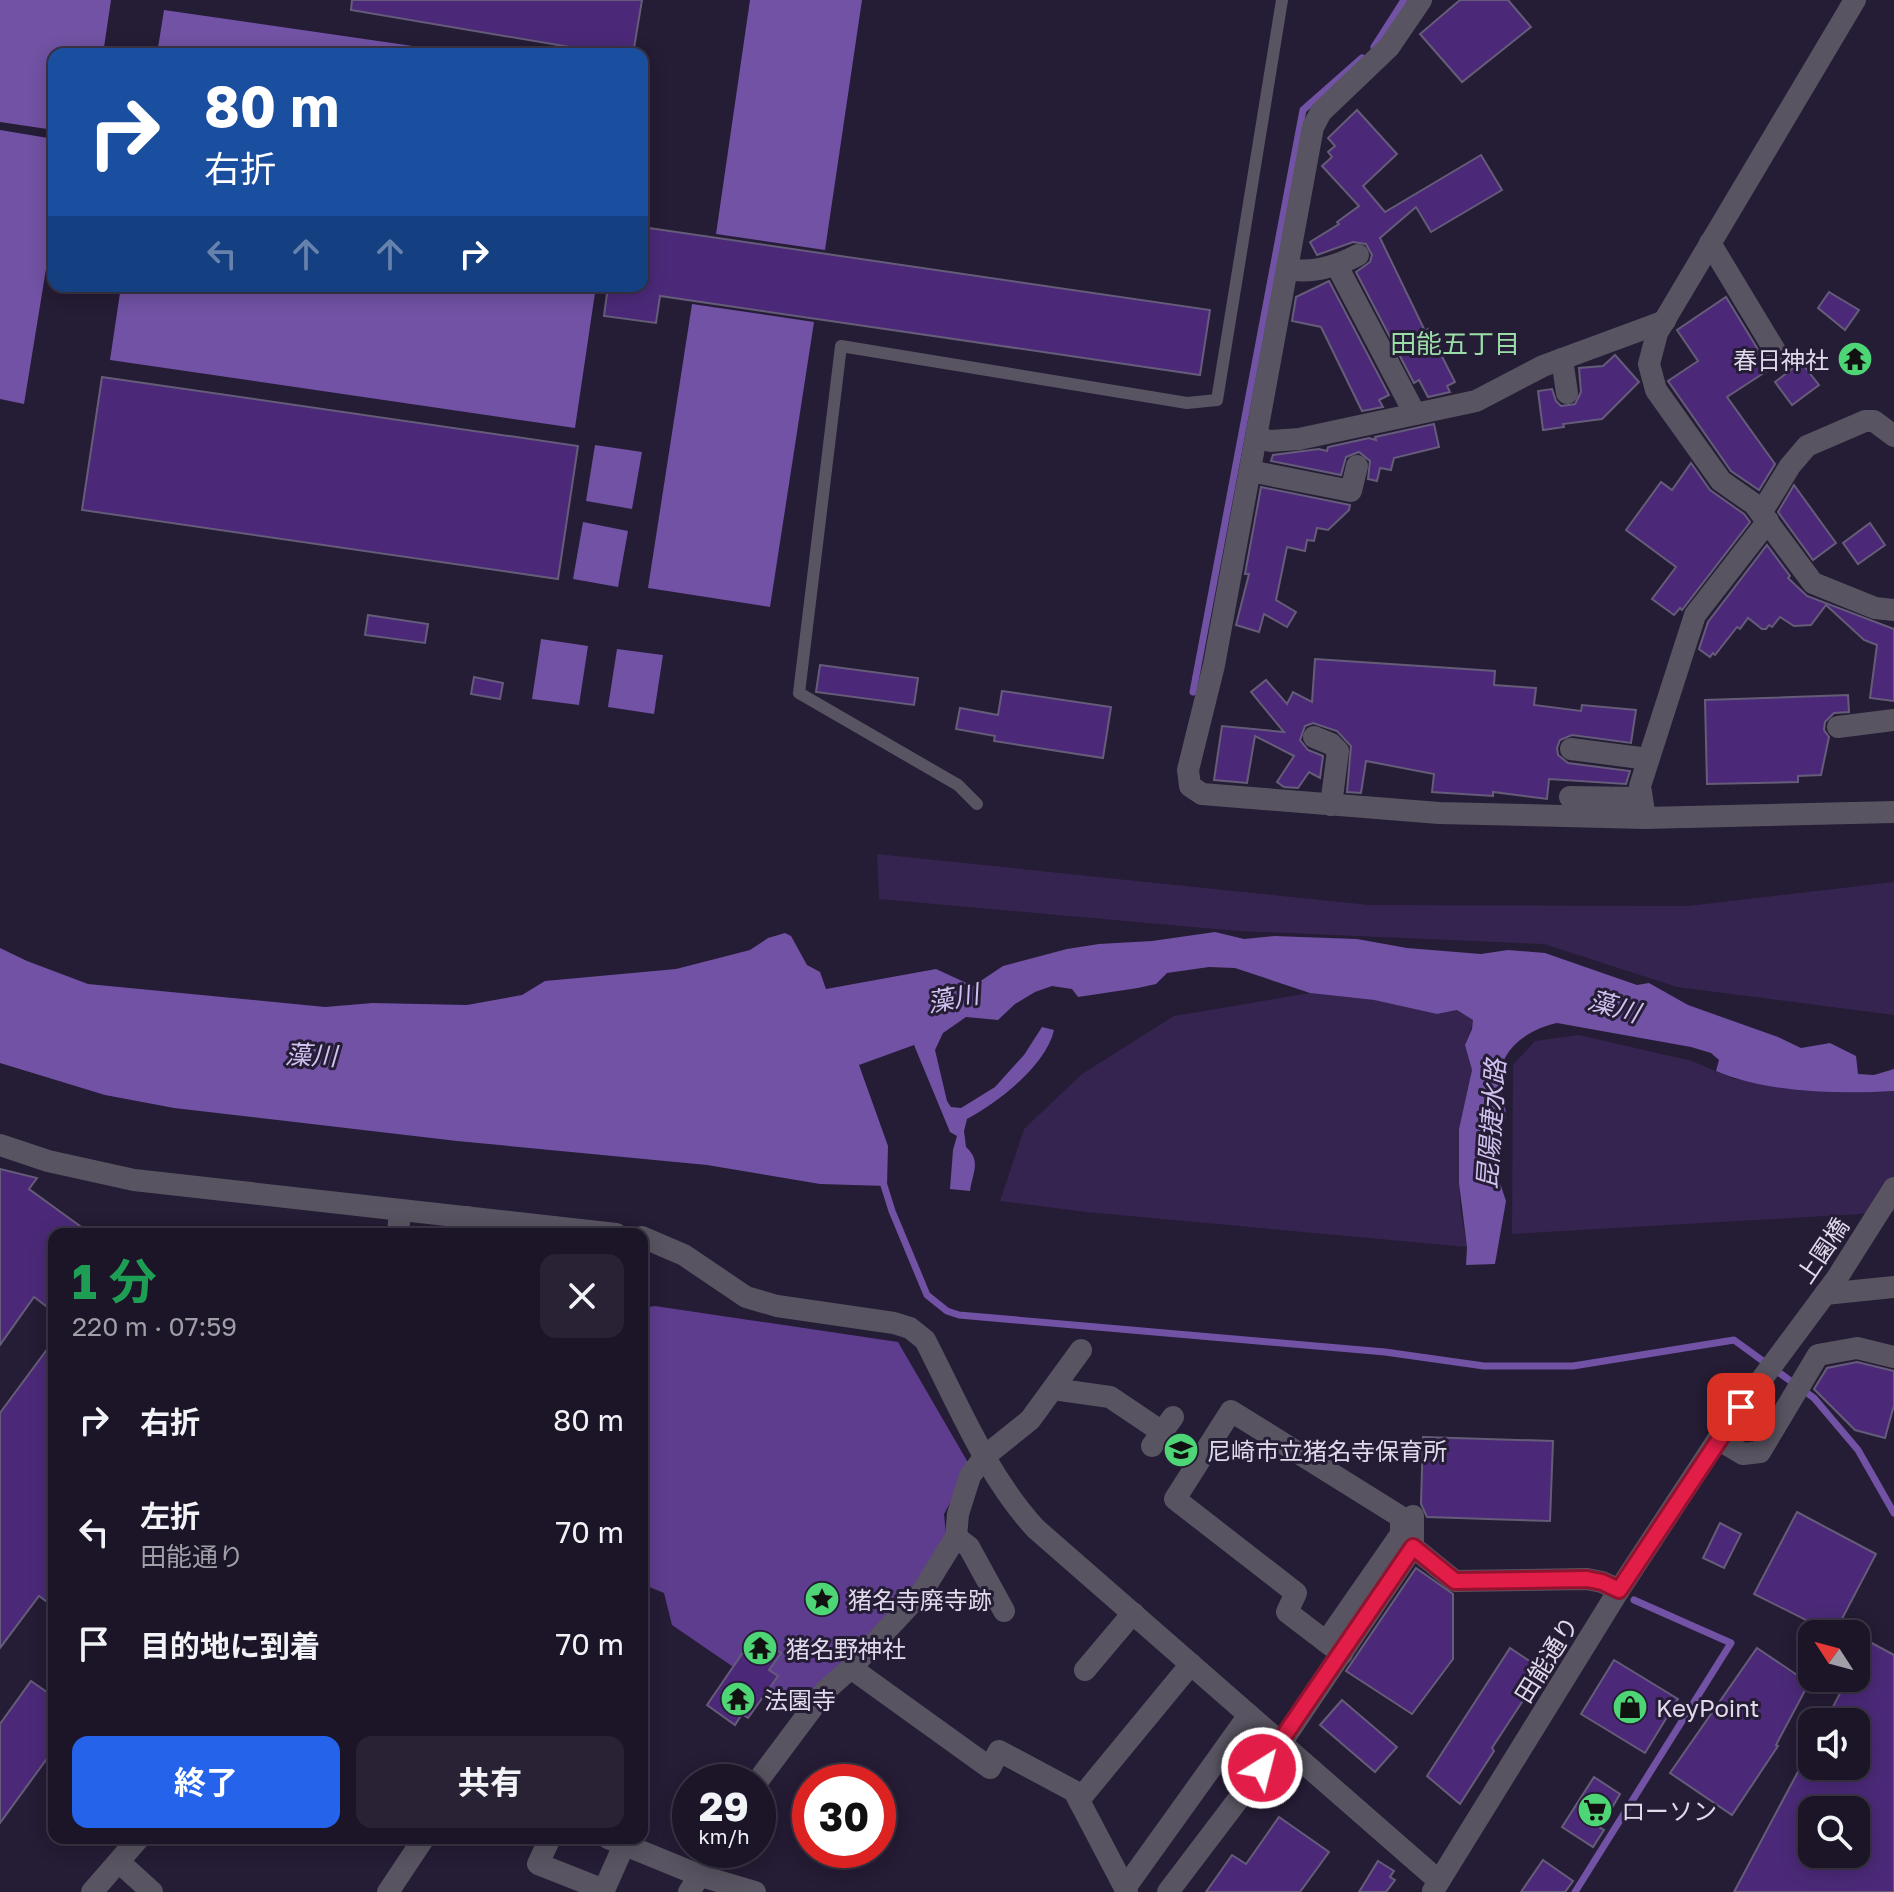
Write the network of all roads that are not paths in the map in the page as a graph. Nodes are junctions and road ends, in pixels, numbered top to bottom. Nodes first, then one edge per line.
1 (1282, 0) edge
2 (1421, 0) edge
3 (1855, 0) edge
4 (1710, 243) junction
5 (1358, 255) dead end
6 (1337, 266) junction
7 (1287, 269) junction
8 (1665, 321) junction
9 (1777, 354) dead end
10 (1562, 359) junction
11 (1567, 393) dead end
12 (1415, 414) junction
13 (1894, 436) edge
14 (1256, 437) junction
15 (1357, 466) dead end
16 (1250, 471) junction
17 (1764, 517) junction
18 (1894, 610) edge
19 (1894, 720) edge
20 (1838, 727) dead end
21 (1314, 737) dead end
22 (1571, 749) dead end
23 (1648, 759) junction
24 (1570, 797) dead end
25 (977, 804) dead end
26 (1331, 805) junction
27 (1643, 808) junction
28 (1894, 812) edge
29 (0, 1145) edge
30 (1894, 1188) edge
31 (400, 1210) junction
32 (465, 1225) edge
33 (398, 1228) edge
34 (515, 1228) edge
35 (648, 1240) edge
36 (1831, 1286) junction
37 (1894, 1287) edge
38 (1791, 1339) joint
39 (1081, 1350) dead end
40 (1894, 1357) edge
41 (1053, 1389) junction
42 (1162, 1432) dead end
43 (1718, 1439) junction
44 (985, 1456) junction
45 (1401, 1517) junction
46 (956, 1537) junction
47 (1413, 1547) junction
48 (1619, 1590) junction
49 (1004, 1611) dead end
50 (1133, 1613) junction
51 (1334, 1648) junction
52 (1191, 1664) junction
53 (851, 1668) junction
54 (1085, 1670) dead end
55 (1249, 1715) junction
56 (1281, 1743) junction
57 (770, 1764) edge
58 (1079, 1800) junction
59 (134, 1844) edge
60 (420, 1844) edge
61 (547, 1844) edge
62 (615, 1844) edge
63 (622, 1844) edge
64 (119, 1862) junction
65 (695, 1884) edge
66 (1436, 1887) edge
67 (1126, 1890) edge
68 (92, 1892) edge
69 (152, 1892) edge
70 (388, 1892) edge
71 (755, 1892) edge
72 (1168, 1892) edge

1 - 25 lane
2 - 7 street
3 - 4 street
4 - 8 street
4 - 9 street
5 - 6 street
6 - 7 street
6 - 12 street
7 - 14 street
8 - 10 street
8 - 17 street
10 - 11 street
10 - 12 street
12 - 14 street
13 - 17 street
14 - 16 street
15 - 16 street
16 - 26 street
17 - 18 street
17 - 23 street
19 - 20 street
21 - 26 street
22 - 23 street
23 - 27 street
24 - 27 street
26 - 27 street
27 - 28 street
29 - 31 street
30 - 36 street, 上園橋
31 - 32 street
31 - 33 street
32 - 34 street
35 - 44 street
36 - 37 street
36 - 38 street, 上園橋
38 - 43 street, 田能通り
39 - 41 street
40 - 43 street
41 - 42 street
41 - 44 street
43 - 48 street, 田能通り
44 - 46 street
44 - 50 street
45 - 47 street
45 - 51 street
45 - 51 street
46 - 49 street
46 - 53 street
47 - 48 street
47 - 51 street
48 - 66 street, 田能通り
50 - 52 street
50 - 54 street
51 - 56 street
52 - 55 street
52 - 58 street
53 - 57 street
53 - 58 street
55 - 56 street
55 - 67 street
56 - 66 street
56 - 72 street
58 - 67 street
59 - 64 street
60 - 70 street
61 - 62 street
63 - 65 street
64 - 68 street
64 - 69 street
65 - 71 street

